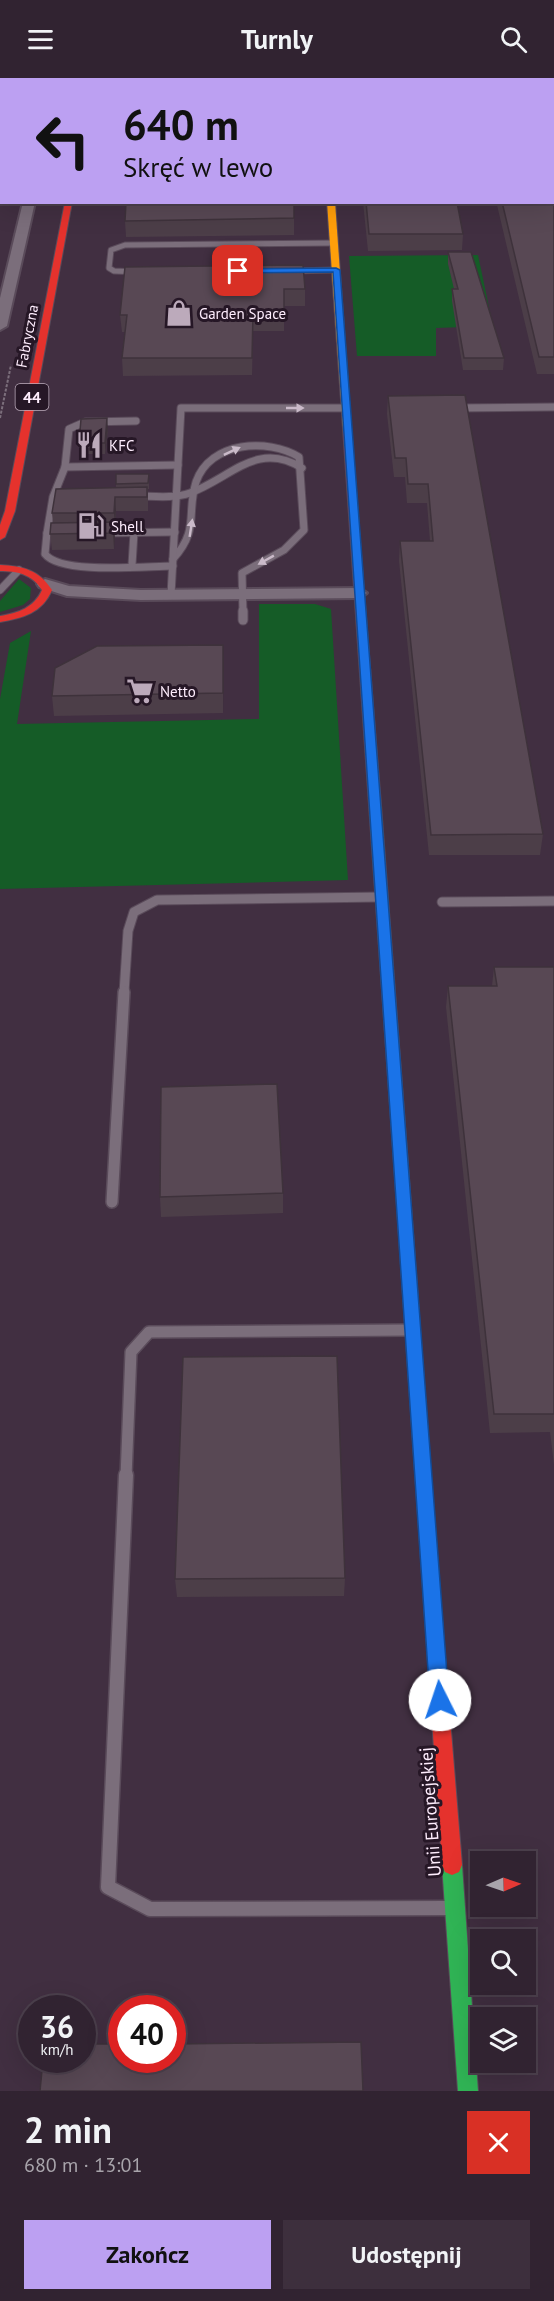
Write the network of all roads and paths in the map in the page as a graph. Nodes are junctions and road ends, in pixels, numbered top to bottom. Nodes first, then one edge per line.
1 (28, 204) edge
2 (69, 204) edge
3 (331, 204) edge
4 (334, 243) junction
5 (336, 270) junction
6 (281, 271) edge
7 (151, 272) edge
8 (3, 300) edge
9 (0, 326) edge
10 (554, 407) edge
11 (346, 408) junction
12 (448, 408) edge
13 (136, 421) dead end
14 (178, 465) junction
15 (64, 467) junction
16 (302, 468) junction
17 (195, 491) junction
18 (64, 496) edge
19 (128, 496) edge
20 (177, 496) junction
21 (53, 497) junction
22 (10, 511) junction
23 (134, 532) junction
24 (175, 532) junction
25 (47, 533) junction
26 (69, 533) edge
27 (90, 533) edge
28 (0, 537) edge
29 (173, 562) junction
30 (132, 565) junction
31 (0, 568) edge
32 (19, 570) junction
33 (45, 584) junction
34 (0, 590) edge
35 (359, 593) junction
36 (243, 594) junction
37 (141, 595) junction
38 (171, 595) junction
39 (34, 609) junction
40 (243, 620) dead end
41 (2, 622) edge
42 (382, 897) junction
43 (554, 901) edge
44 (442, 902) dead end
45 (112, 1202) dead end
46 (413, 1330) junction
47 (455, 1908) junction
48 (468, 2091) edge

1 - 8 street
2 - 22 street, Fabryczna / 44
3 - 4 street, Unii Europejskiej
4 - 5 street, Unii Europejskiej
4 - 7 lane
5 - 6 lane
5 - 11 street, Unii Europejskiej
8 - 9 street
10 - 12 lane
14 -> 11 lane
11 - 35 street, Unii Europejskiej
13 - 15 lane
14 - 15 lane
14 - 20 lane
15 - 21 lane
16 - 17 lane
17 -> 16 lane
16 -> 36 lane
17 - 20 lane
29 -> 17 lane
18 - 21 lane
19 - 20 lane
20 - 24 lane
21 - 25 lane
22 - 28 street, Fabryczna / 44
22 - 32 street, Fabryczna / 44
23 - 24 lane
23 - 27 lane
23 - 30 lane
24 - 29 lane
25 - 26 lane
25 - 30 lane
29 - 30 lane
29 - 38 lane
31 - 32 street
32 - 33 street
32 - 34 lane
33 - 37 street
33 - 39 street
35 - 36 street
35 - 42 street, Unii Europejskiej
36 - 38 street
36 - 40 lane
37 - 38 street
37 - 39 street
39 - 41 street
42 - 45 lane
42 - 46 street, Unii Europejskiej
43 - 44 lane
46 - 47 street, Unii Europejskiej
46 - 47 lane
47 - 48 street, Unii Europejskiej

